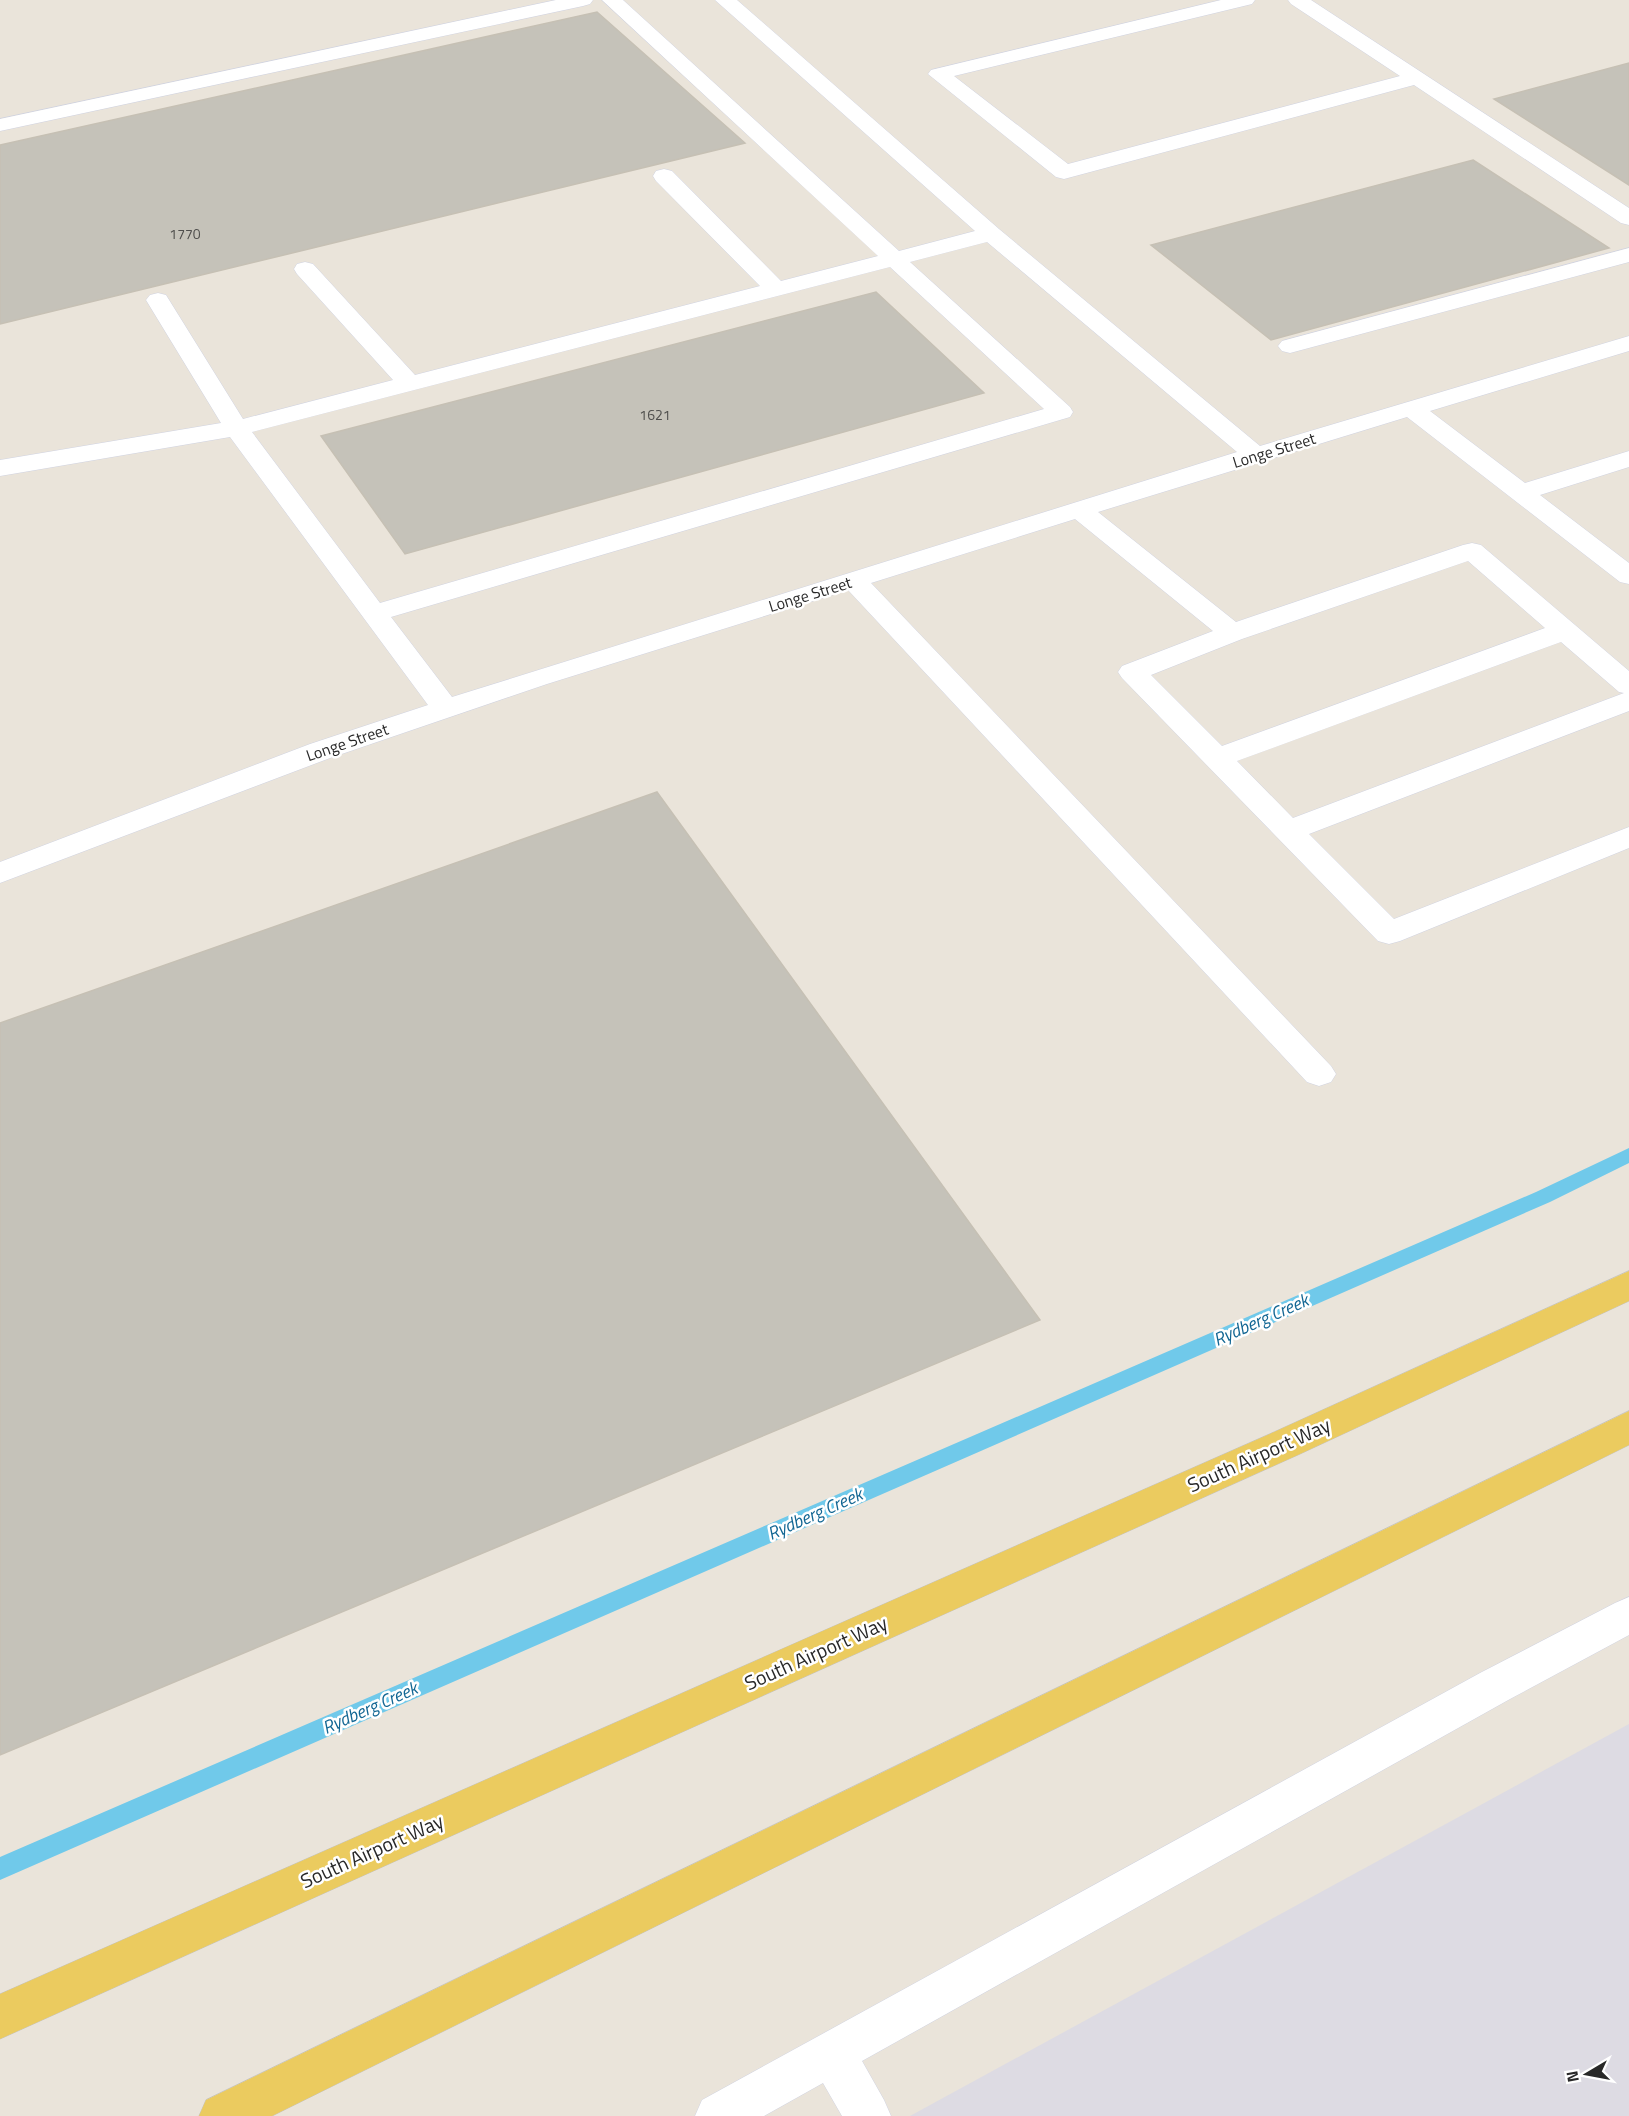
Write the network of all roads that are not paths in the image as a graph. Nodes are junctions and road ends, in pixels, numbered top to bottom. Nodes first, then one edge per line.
1 (583, 0) edge
2 (612, 0) edge
3 (725, 0) edge
4 (1245, 0) edge
5 (1298, 0) edge
6 (1417, 78) junction
7 (0, 125) edge
8 (664, 176) dead end
9 (1629, 218) edge
10 (991, 234) junction
11 (1629, 255) edge
12 (893, 259) junction
13 (305, 269) dead end
14 (776, 289) junction
15 (158, 300) dead end
16 (1629, 343) edge
17 (1290, 346) dead end
18 (410, 383) junction
19 (1412, 409) junction
20 (236, 428) junction
21 (1256, 455) junction
22 (1629, 459) edge
23 (0, 468) edge
24 (1521, 493) junction
25 (1080, 510) junction
26 (1629, 576) edge
27 (854, 580) junction
28 (374, 613) junction
29 (1564, 631) junction
30 (1232, 633) junction
31 (1629, 686) edge
32 (1629, 700) edge
33 (446, 709) junction
34 (1217, 759) junction
35 (1288, 831) junction
36 (1629, 837) edge
37 (0, 873) edge
38 (1319, 1074) dead end
39 (1629, 1285) edge
40 (1629, 1427) edge
41 (1629, 1615) edge
42 (0, 2017) edge
43 (831, 2054) junction
44 (222, 2116) edge
45 (718, 2116) edge
46 (868, 2116) edge

1 - 7 street
2 - 12 street
3 - 10 street
4 - 6 street
5 - 6 street
6 - 9 street
8 - 14 street
10 - 12 street
10 - 21 street
11 - 17 street
12 - 14 street
12 - 28 street
13 - 18 street
14 - 18 street
15 - 20 street
16 - 19 street, Longe Street
18 - 20 street
19 - 21 street, Longe Street
19 - 24 street
20 - 23 street
20 - 28 street
21 - 25 street, Longe Street
22 - 24 street
24 - 26 street
25 - 27 street, Longe Street
25 - 30 street
27 - 33 street, Longe Street
27 - 38 street
28 - 33 street
29 - 30 street
29 - 31 street
29 - 34 street
30 - 34 street
32 - 35 street
33 - 37 street, Longe Street
34 - 35 street
35 - 36 street
39 - 42 main road, South Airport Way
40 - 44 main road
41 - 43 street
43 - 45 street
43 - 46 street

